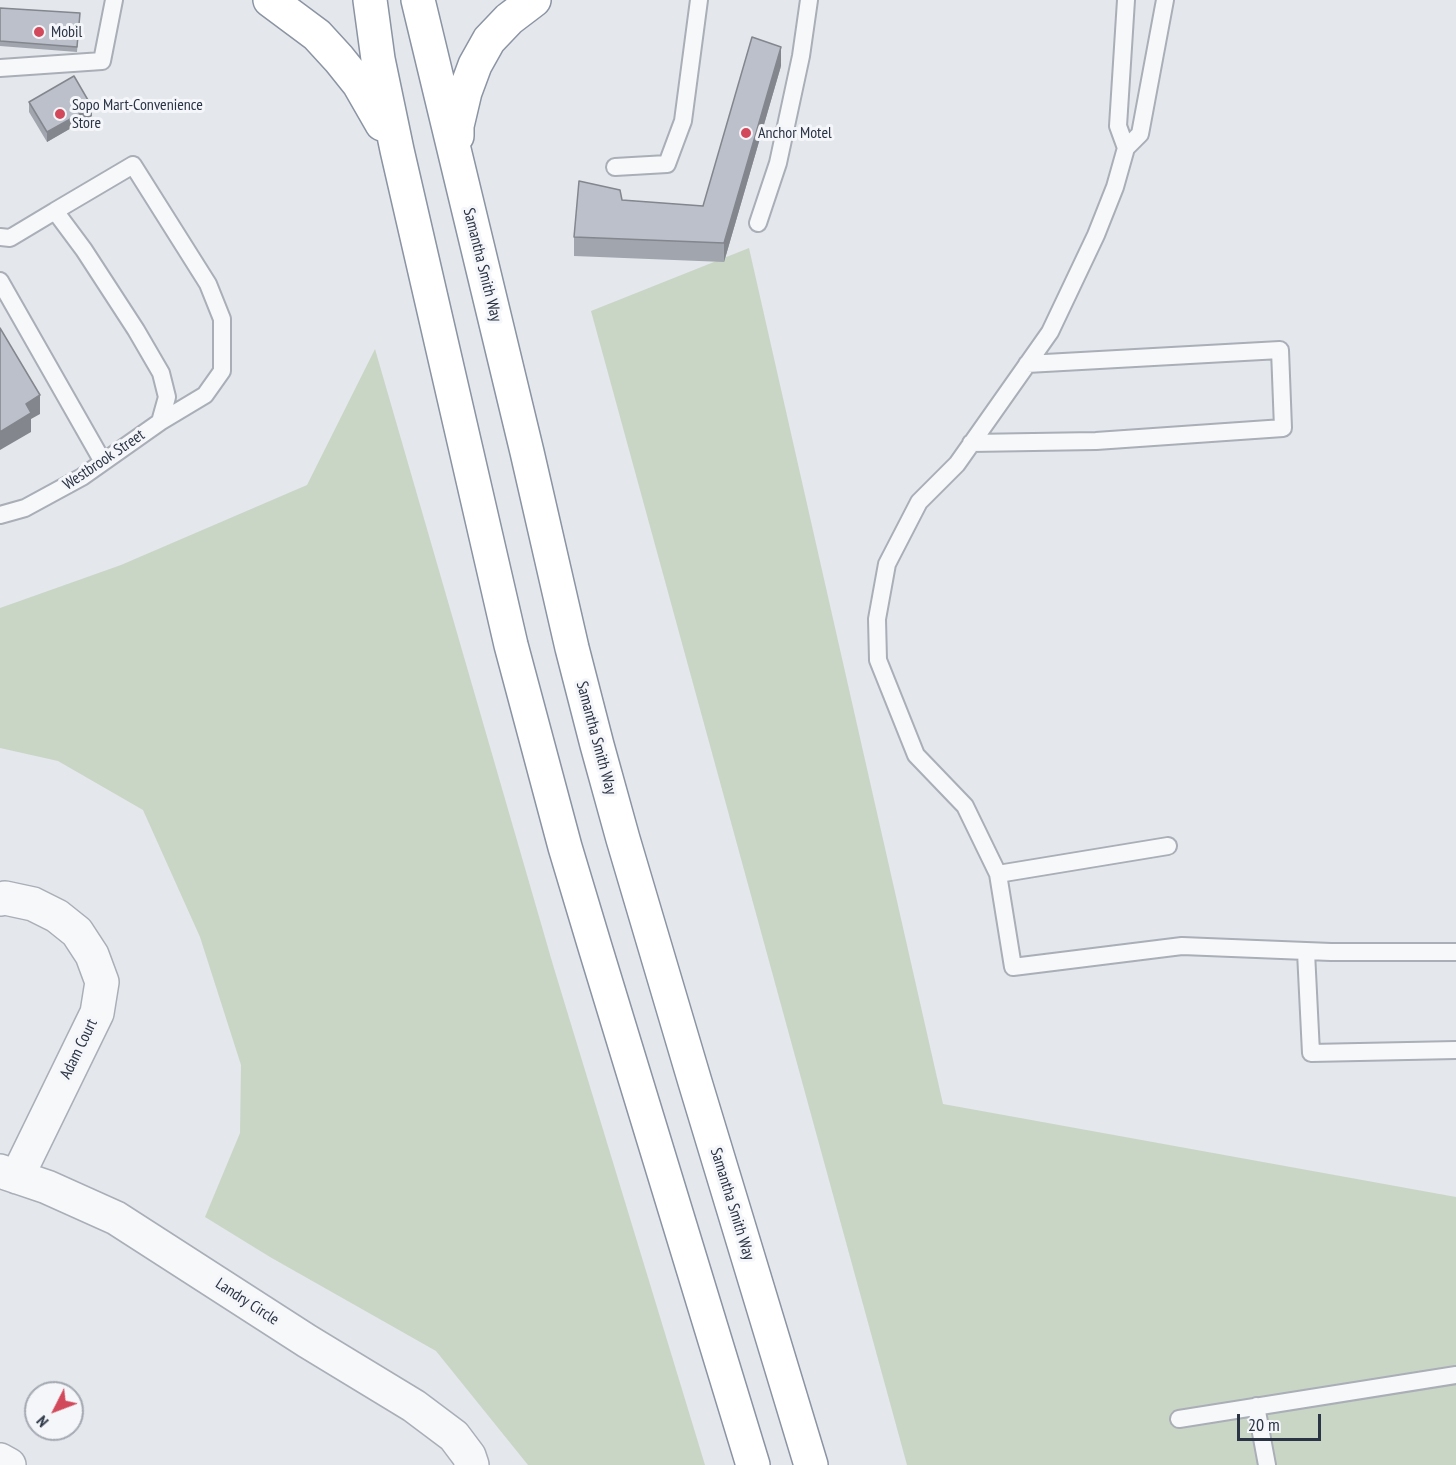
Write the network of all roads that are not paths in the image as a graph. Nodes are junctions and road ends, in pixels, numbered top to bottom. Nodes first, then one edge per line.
1 (114, 0) edge
2 (270, 0) edge
3 (370, 0) edge
4 (418, 0) edge
5 (534, 0) edge
6 (699, 0) edge
7 (809, 0) edge
8 (1126, 0) edge
9 (1165, 0) edge
10 (0, 68) edge
11 (1126, 148) junction
12 (397, 150) junction
13 (615, 167) dead end
14 (459, 168) junction
15 (55, 211) junction
16 (758, 223) dead end
17 (0, 237) edge
18 (0, 282) edge
19 (1027, 364) junction
20 (160, 422) junction
21 (971, 443) junction
22 (103, 462) junction
23 (0, 515) edge
24 (1168, 846) dead end
25 (998, 874) junction
26 (0, 899) edge
27 (1306, 952) junction
28 (1456, 952) edge
29 (1456, 1050) edge
30 (8, 1174) edge
31 (1456, 1375) edge
32 (1256, 1406) junction
33 (1179, 1419) dead end
34 (0, 1460) edge
35 (9, 1465) edge
36 (472, 1465) edge
37 (753, 1465) edge
38 (811, 1465) edge
39 (1267, 1465) edge

1 - 10 lane
2 - 12 highway
3 - 12 highway
4 - 14 highway, Samantha Smith Way
5 - 14 highway
6 - 13 lane
7 - 16 lane
8 - 11 lane
9 - 11 lane
11 - 19 lane
12 - 37 highway
14 - 38 highway, Samantha Smith Way
15 - 17 lane
15 - 20 lane, Westbrook Street
15 - 20 lane
18 - 22 lane
19 - 21 lane
19 - 21 lane
20 - 22 lane, Westbrook Street
21 - 25 lane
22 - 23 lane, Westbrook Street
24 - 25 lane
25 - 27 lane
26 - 30 street, Adam Court
27 - 28 lane
27 - 29 lane
30 - 36 street, Landry Circle
31 - 32 lane
32 - 33 lane
32 - 39 lane
34 - 35 street

